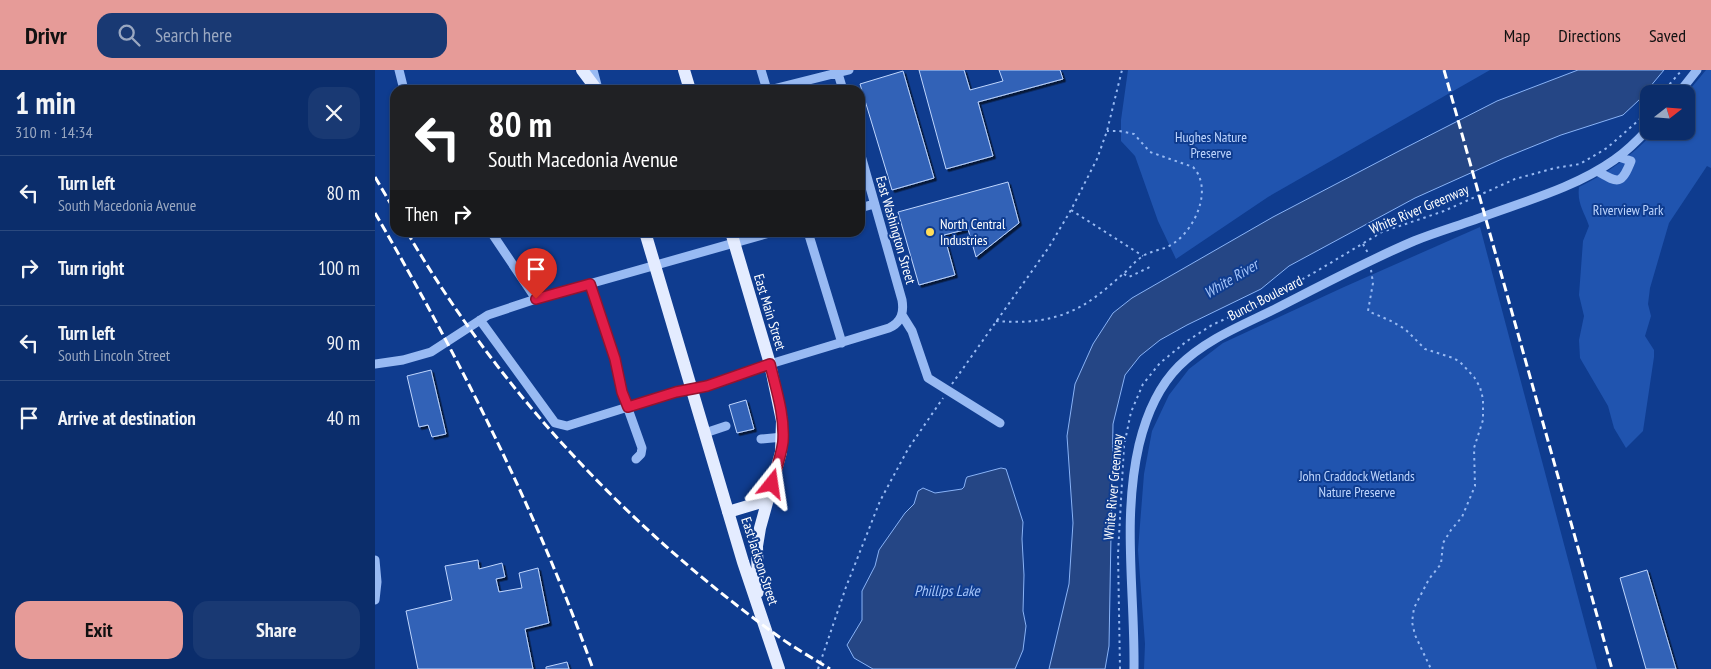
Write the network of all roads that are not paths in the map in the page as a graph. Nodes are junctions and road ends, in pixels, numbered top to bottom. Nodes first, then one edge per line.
1 (399, 70) edge
2 (582, 70) edge
3 (593, 70) edge
4 (685, 70) edge
5 (761, 70) edge
6 (849, 70) edge
7 (1697, 70) edge
8 (837, 72) edge
9 (403, 85) edge
10 (594, 85) edge
11 (597, 85) edge
12 (689, 85) edge
13 (766, 85) edge
14 (787, 85) edge
15 (841, 85) edge
16 (1684, 85) edge
17 (1640, 137) edge
18 (1619, 157) junction
19 (865, 169) edge
20 (1597, 171) junction
21 (875, 204) junction
22 (865, 207) edge
23 (494, 237) edge
24 (646, 237) edge
25 (810, 237) edge
26 (732, 238) edge
27 (655, 266) junction
28 (590, 284) junction
29 (536, 299) junction
30 (902, 315) junction
31 (480, 320) junction
32 (842, 343) junction
33 (375, 364) edge
34 (770, 364) junction
35 (692, 389) junction
36 (628, 407) junction
37 (999, 423) dead end
38 (726, 426) dead end
39 (705, 433) junction
40 (783, 437) junction
41 (761, 438) dead end
42 (636, 459) dead end
43 (768, 500) junction
44 (729, 512) junction
45 (375, 560) edge
46 (375, 600) edge
47 (759, 607) junction
48 (779, 669) edge
49 (1134, 669) edge

1 - 9 street
2 - 10 main road
3 - 11 street
4 - 12 main road
5 - 13 street
6 - 8 street
7 - 16 street
8 - 14 street
8 - 15 street
17 - 18 street, Bunch Boulevard
18 - 20 street, Bunch Boulevard
18 - 20 street
19 - 21 street, East Washington Street
20 - 49 street, Bunch Boulevard
21 - 22 street
21 - 30 street, East Washington Street
23 - 29 street
24 - 27 main road, East Jackson Street
25 - 32 street
26 - 27 street
26 - 34 main road, East Main Street
27 - 28 street
27 - 35 main road, East Jackson Street
28 - 29 street
28 - 36 street
29 - 31 street
30 - 32 street
30 - 37 street
31 - 33 street
31 - 36 street
32 - 34 street
34 - 35 street
34 - 40 main road, East Main Street
35 - 36 street
35 - 39 main road, East Jackson Street
36 - 42 street
38 - 39 street
39 - 44 main road, East Jackson Street
40 - 41 street
40 - 43 main road, East Main Street
43 - 44 main road
43 - 47 main road, East Main Street
44 - 47 main road, East Jackson Street
45 - 46 street
47 - 48 main road, East Jackson Street

